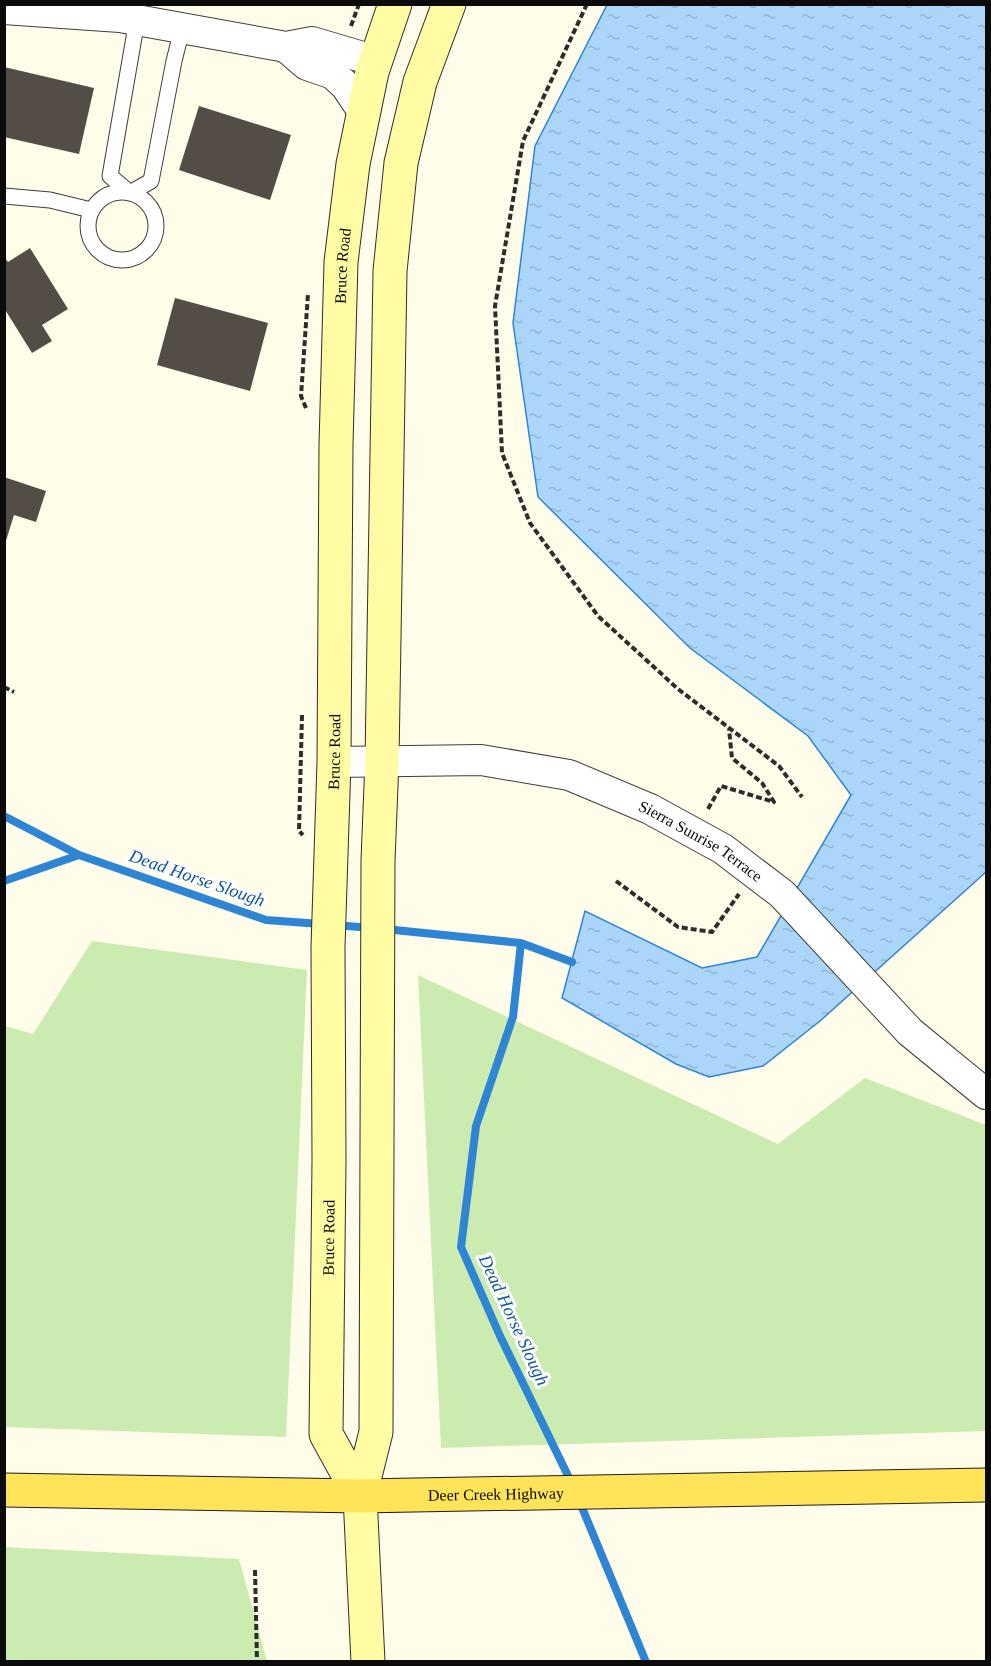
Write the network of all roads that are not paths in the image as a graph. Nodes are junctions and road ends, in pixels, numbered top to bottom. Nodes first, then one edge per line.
1 (395, 4) edge
2 (449, 4) edge
3 (4, 9) edge
4 (137, 20) junction
5 (174, 20) edge
6 (286, 47) junction
7 (376, 61) junction
8 (364, 113) junction
9 (130, 193) junction
10 (4, 196) edge
11 (92, 210) junction
12 (390, 271) junction
13 (382, 760) junction
14 (334, 762) junction
15 (987, 1094) edge
16 (987, 1485) edge
17 (4, 1490) edge
18 (360, 1496) junction
19 (368, 1662) edge

1 - 7 main road, Bruce Road
2 - 12 main road, Bruce Road
3 - 4 street
4 - 5 street
4 - 9 lane
5 - 6 street
5 - 9 lane
6 - 7 street
6 - 8 street
7 - 8 main road, Bruce Road
7 - 12 main road
8 - 14 main road, Bruce Road
9 - 11 lane
9 - 11 lane
10 - 11 lane
12 - 13 main road, Bruce Road
13 - 14 street, Sierra Sunrise Terrace
13 - 15 street, Sierra Sunrise Terrace
13 - 18 main road, Bruce Road
14 - 18 main road, Bruce Road
16 - 18 main road, Deer Creek Highway
17 - 18 main road, Deer Creek Highway
18 - 19 main road, Bruce Road

